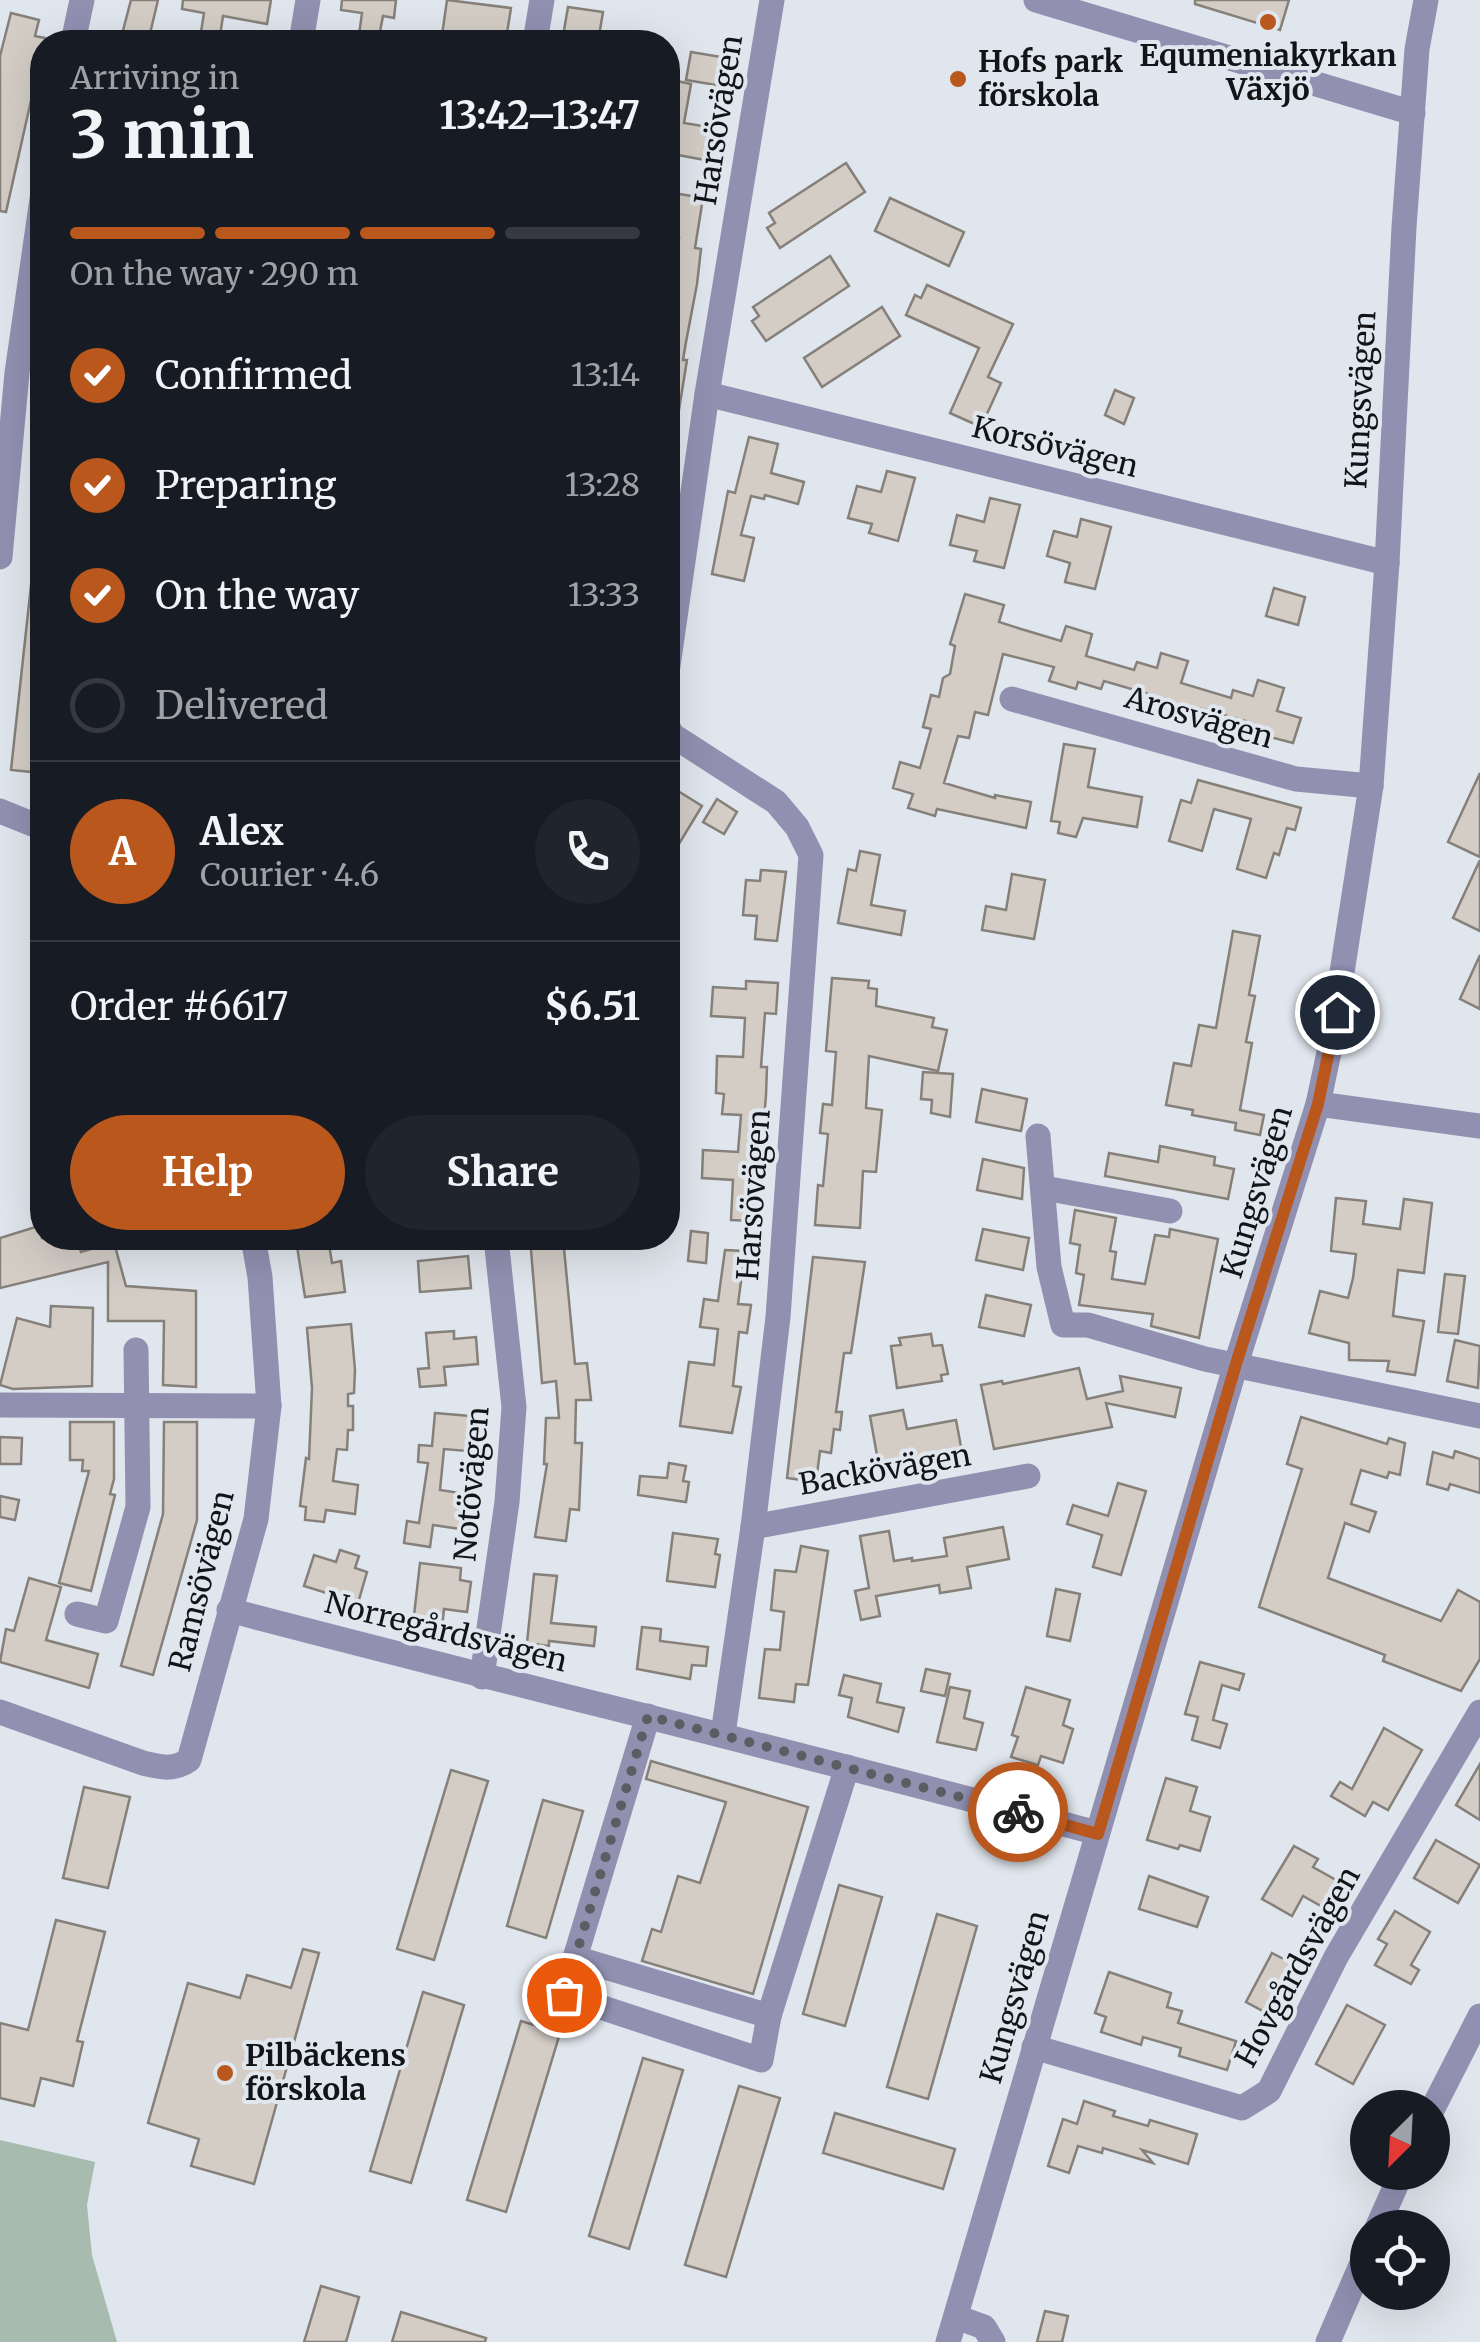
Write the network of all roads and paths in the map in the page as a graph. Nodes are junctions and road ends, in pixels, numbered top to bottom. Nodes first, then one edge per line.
1 (82, 0) edge
2 (308, 0) edge
3 (542, 0) edge
4 (772, 0) edge
5 (1036, 0) edge
6 (1410, 0) edge
7 (1426, 0) edge
8 (76, 30) edge
9 (303, 30) edge
10 (536, 30) edge
11 (1417, 50) junction
12 (1413, 114) junction
13 (30, 283) edge
14 (707, 394) junction
15 (0, 557) edge
16 (1387, 563) junction
17 (680, 582) edge
18 (1012, 699) dead end
19 (680, 740) edge
20 (1371, 786) junction
21 (0, 811) edge
22 (30, 823) edge
23 (1318, 1104) junction
24 (1480, 1126) edge
25 (1038, 1136) dead end
26 (1044, 1188) junction
27 (1170, 1211) dead end
28 (256, 1250) edge
29 (497, 1250) edge
30 (136, 1350) dead end
31 (1236, 1364) junction
32 (0, 1404) edge
33 (269, 1406) junction
34 (137, 1407) junction
35 (1480, 1416) edge
36 (1028, 1476) dead end
37 (753, 1527) junction
38 (228, 1610) junction
39 (77, 1614) dead end
40 (482, 1677) junction
41 (0, 1712) edge
42 (1480, 1712) edge
43 (648, 1716) junction
44 (723, 1734) junction
45 (847, 1767) junction
46 (1098, 1834) junction
47 (575, 1958) junction
48 (769, 2016) junction
49 (1480, 2016) edge
50 (1034, 2047) junction
51 (1442, 2090) edge
52 (1350, 2291) edge
53 (956, 2316) junction
54 (948, 2342) edge
55 (993, 2342) edge
56 (1328, 2342) edge

1 - 8 street
2 - 9 street
3 - 10 street
4 - 14 street, Harsövägen
5 - 12 street
6 - 11 street, Kungsvägen
7 - 11 street, Kungsvägen
11 - 12 street, Kungsvägen
12 - 16 street, Kungsvägen
13 - 15 street
14 - 16 street, Korsövägen
14 - 17 street, Harsövägen
16 - 20 street, Kungsvägen
18 - 20 street, Arosvägen
19 - 37 street, Harsövägen
20 - 23 street, Kungsvägen
21 - 22 street
23 - 24 street
23 - 31 street, Kungsvägen
25 - 26 street
26 - 27 street
26 - 31 street
28 - 33 street, Ramsövägen
29 - 40 street, Notövägen
30 - 34 street
31 - 35 street
31 - 46 street, Kungsvägen
32 - 34 street
33 - 34 street
33 - 38 street, Ramsövägen
34 - 39 street
36 - 37 street, Backövägen
37 - 44 street, Harsövägen
38 - 40 street, Norregårdsvägen
38 - 41 street, Ramsövägen
40 - 43 street, Norregårdsvägen
42 - 50 street, Hovgårdsvägen
43 - 44 street, Norregårdsvägen
43 - 47 street
44 - 45 street, Norregårdsvägen
45 - 46 street, Norregårdsvägen
45 - 48 street
46 - 50 street, Kungsvägen
47 - 48 street
47 - 48 street
49 - 51 street
50 - 53 street, Kungsvägen
52 - 56 street
53 - 54 street, Kungsvägen
53 - 55 street

